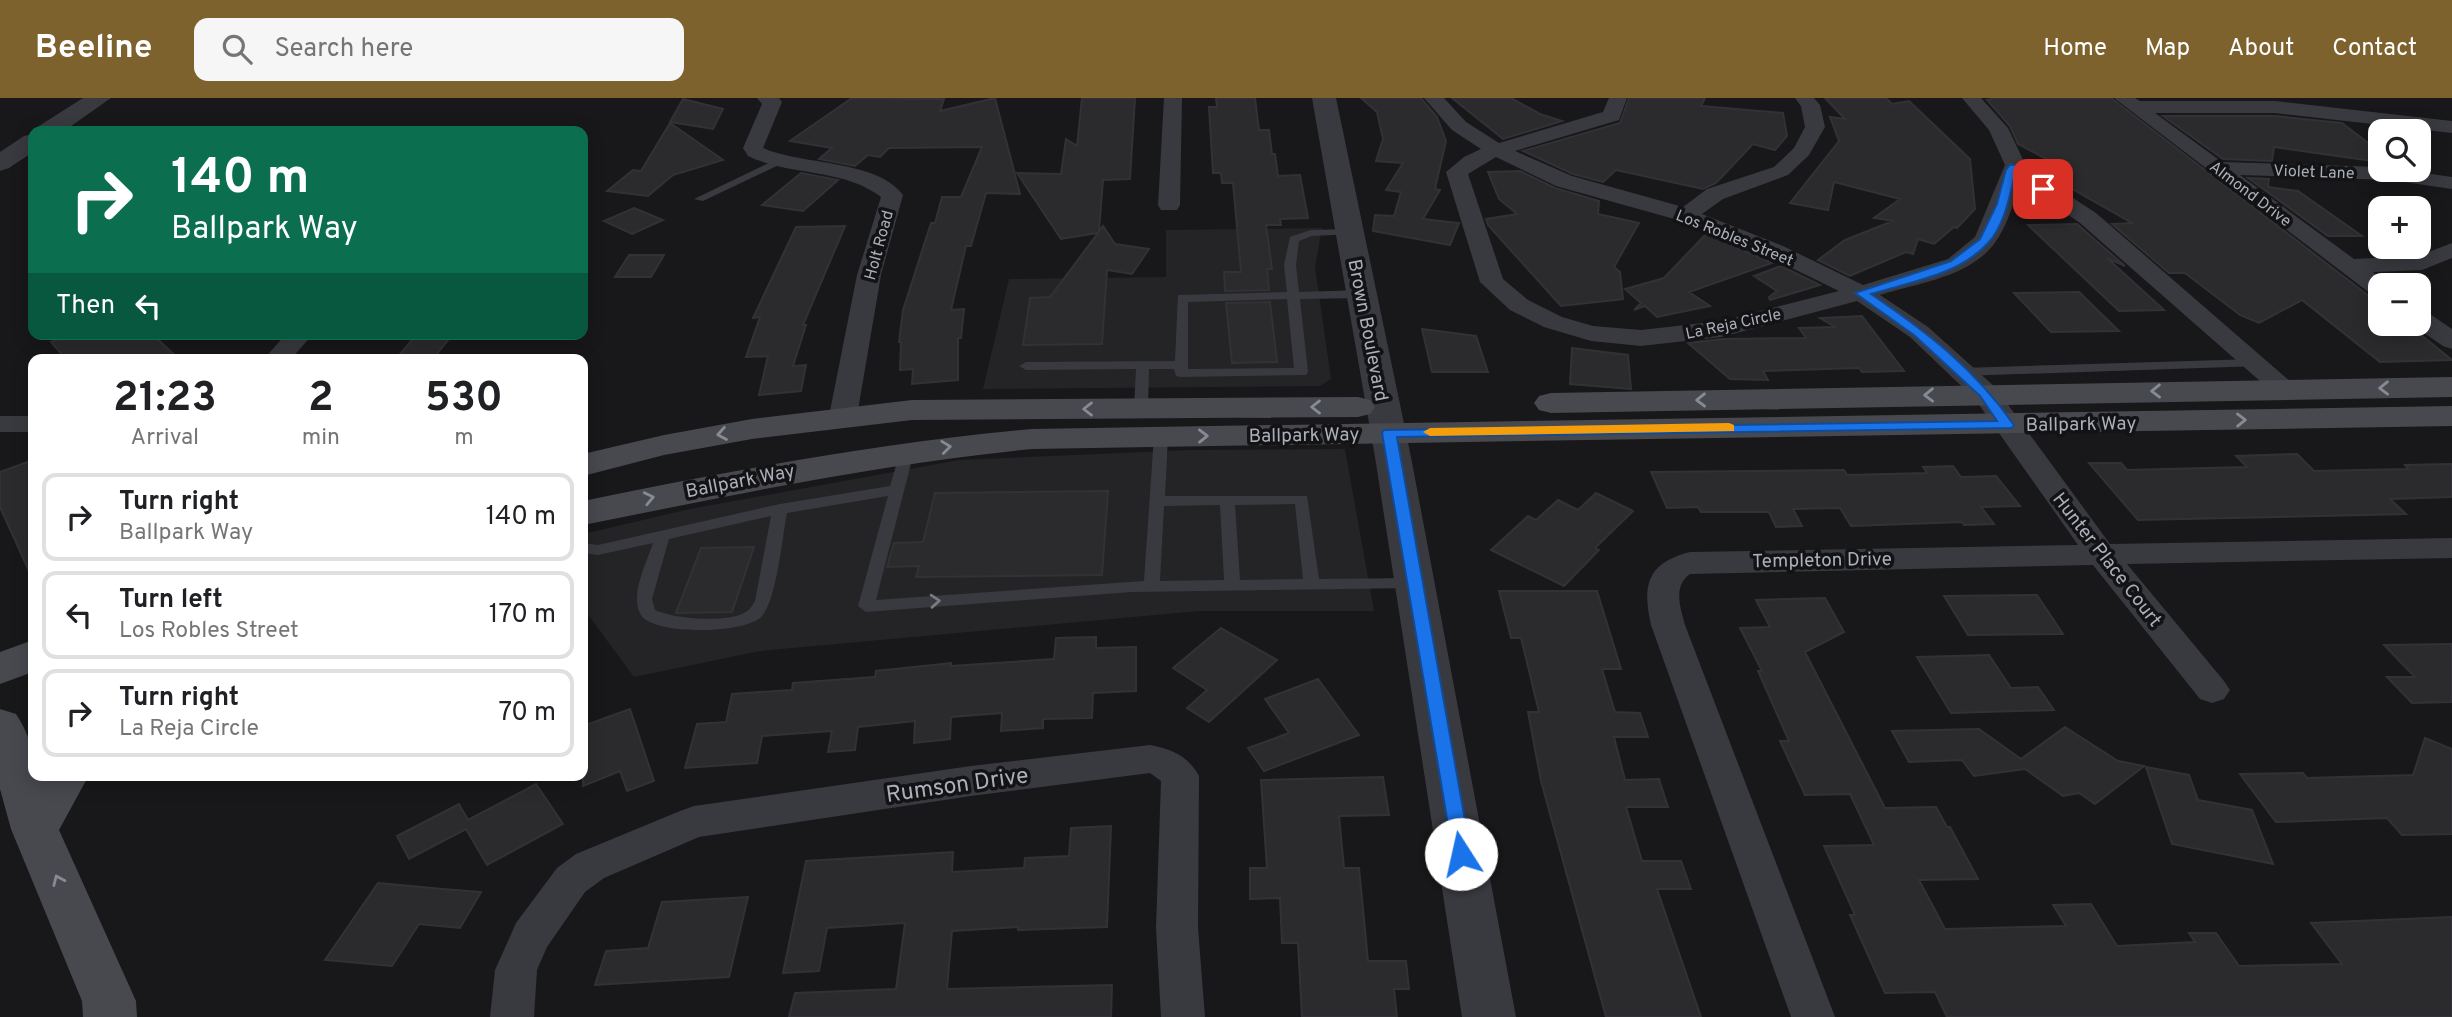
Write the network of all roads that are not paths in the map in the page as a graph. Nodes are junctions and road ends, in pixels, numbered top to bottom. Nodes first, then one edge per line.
1 (99, 98) edge
2 (766, 98) edge
3 (1173, 98) edge
4 (1324, 98) edge
5 (1433, 98) edge
6 (1618, 98) edge
7 (1804, 98) edge
8 (1971, 98) edge
9 (2129, 102) edge
10 (56, 126) edge
11 (2452, 127) edge
12 (28, 144) edge
13 (1497, 150) junction
14 (779, 161) junction
15 (0, 163) edge
16 (2014, 167) junction
17 (2217, 168) junction
18 (2452, 183) edge
19 (699, 199) dead end
20 (1168, 205) dead end
21 (1686, 215) junction
22 (1350, 232) junction
23 (2452, 250) edge
24 (2349, 266) junction
25 (2368, 280) edge
26 (1861, 293) junction
27 (1362, 295) junction
28 (1292, 296) junction
29 (2431, 326) edge
30 (294, 340) edge
31 (2452, 341) edge
32 (282, 354) edge
33 (2255, 363) junction
34 (1143, 365) junction
35 (1181, 365) junction
36 (1026, 366) dead end
37 (1973, 382) junction
38 (2452, 387) edge
39 (2287, 390) junction
40 (843, 416) junction
41 (2452, 416) edge
42 (1386, 420) junction
43 (1151, 422) junction
44 (0, 424) edge
45 (28, 424) edge
46 (2007, 425) junction
47 (907, 452) junction
48 (588, 464) edge
49 (897, 490) junction
50 (1227, 500) junction
51 (1157, 501) junction
52 (780, 509) junction
53 (588, 512) edge
54 (663, 534) junction
55 (2452, 548) edge
56 (588, 549) edge
57 (2102, 555) junction
58 (1415, 583) junction
59 (1312, 584) junction
60 (1232, 585) junction
61 (1152, 586) junction
62 (28, 639) edge
63 (0, 642) edge
64 (28, 657) edge
65 (0, 668) edge
66 (2212, 691) dead end
67 (10, 733) edge
68 (63, 781) edge
69 (36, 829) junction
70 (110, 1017) edge
71 (512, 1017) edge
72 (1183, 1017) edge
73 (1489, 1017) edge
74 (1813, 1017) edge

1 - 10 street
2 - 14 street, Holt Road
3 - 20 street
4 - 22 street, Brown Boulevard
5 - 13 street, Los Robles Street
6 - 13 street, La Reja Circle
7 - 21 street
8 - 16 street
9 - 11 street
9 - 17 street, Almond Drive
12 - 15 street
13 - 21 street, Los Robles Street
13 - 26 street, La Reja Circle
14 - 19 lane
14 - 40 street, Holt Road
16 - 26 street, La Reja Circle
16 - 33 street
17 - 18 street, Violet Lane
17 - 24 street, Almond Drive
21 - 26 street, Los Robles Street
22 - 27 street, Brown Boulevard
22 - 28 lane
23 - 24 street
24 - 25 street, Almond Drive
26 - 37 street, Los Robles Street
27 - 28 lane
27 - 42 street, Brown Boulevard
28 - 35 lane
28 - 35 lane
29 - 31 street
30 - 32 street
33 - 37 lane
33 - 39 street
34 - 35 lane
34 - 36 lane
34 - 43 lane
39 -> 37 main road, Ballpark Way
37 -> 42 main road, Ballpark Way
37 - 46 street, Los Robles Street
38 -> 39 main road, Ballpark Way
43 -> 40 main road, Ballpark Way
40 -> 48 main road, Ballpark Way
46 -> 41 main road, Ballpark Way
42 - 43 main road, Ballpark Way
42 - 46 main road, Ballpark Way
42 - 58 street, Brown Boulevard
47 -> 43 main road, Ballpark Way
43 - 51 lane
44 - 45 street
46 - 57 street, Hunter Place Court
47 - 49 lane
53 -> 47 main road, Ballpark Way
49 - 52 lane
49 -> 61 lane
50 - 51 lane
50 - 59 lane
50 - 60 lane
51 - 61 lane
52 - 54 lane
52 - 54 lane
54 - 56 lane
55 - 57 street, Templeton Drive
57 - 66 street, Hunter Place Court
57 - 74 street, Templeton Drive
58 - 59 lane
58 - 73 street, Brown Boulevard
59 - 60 lane
60 - 61 lane
62 - 63 main road
64 - 65 main road
67 - 69 main road
68 - 69 main road
70 -> 69 main road
71 - 72 street, Rumson Drive

